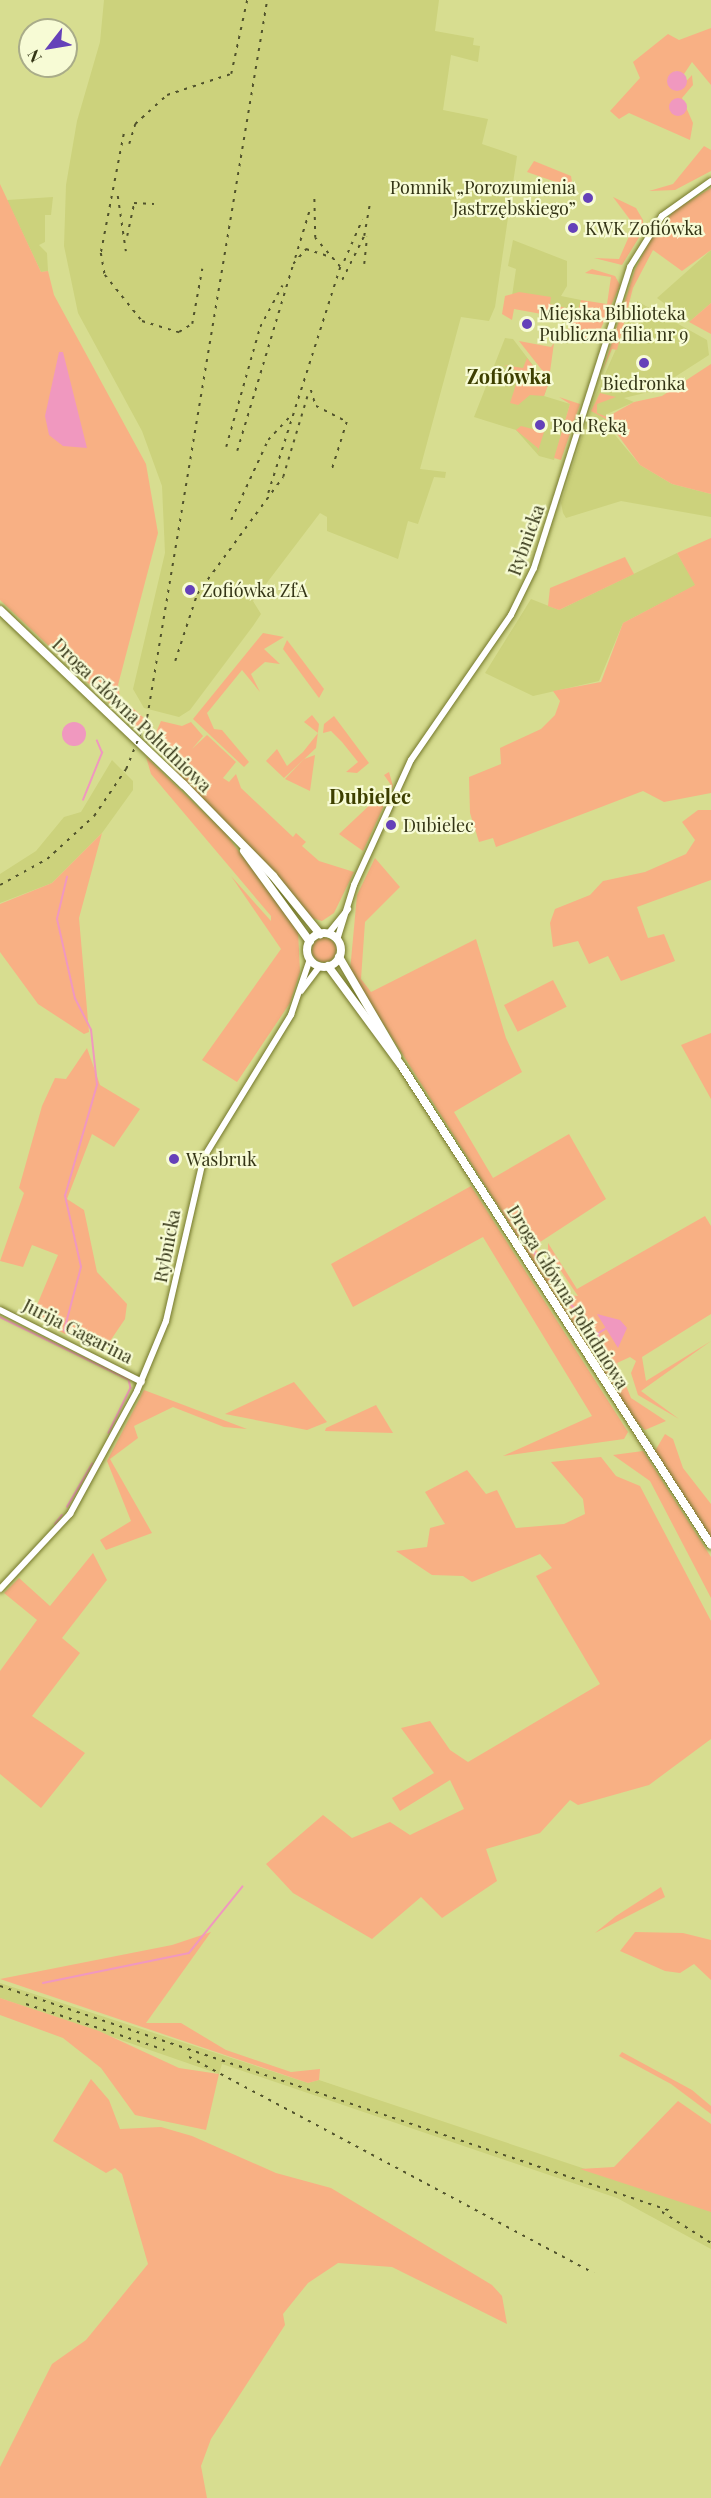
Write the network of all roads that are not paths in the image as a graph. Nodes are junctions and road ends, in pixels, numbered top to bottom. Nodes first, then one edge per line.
1 (711, 181) edge
2 (0, 609) edge
3 (240, 844) junction
4 (348, 909) junction
5 (324, 934) junction
6 (337, 940) junction
7 (310, 942) junction
8 (339, 957) junction
9 (310, 959) junction
10 (324, 966) junction
11 (299, 994) junction
12 (401, 1065) junction
13 (0, 1310) edge
14 (142, 1382) junction
15 (711, 1545) edge
16 (0, 1589) edge

1 - 4 street, Rybnicka
2 - 3 main road, Droga Główna Południowa
3 - 5 main road, Droga Główna Południowa
3 - 7 main road, Droga Główna Południowa
4 - 5 street, Rybnicka
4 - 6 street, Rybnicka
5 - 6 main road
5 - 7 main road
6 - 8 main road
7 - 9 main road
8 - 10 main road
8 - 12 main road, Droga Główna Południowa
9 - 10 main road
9 - 11 street, Rybnicka
10 - 11 street, Rybnicka
10 - 12 main road, Droga Główna Południowa
11 - 14 street, Rybnicka
12 - 15 main road, Droga Główna Południowa
13 - 14 street, Jurija Gagarina
14 - 16 street, Rybnicka

